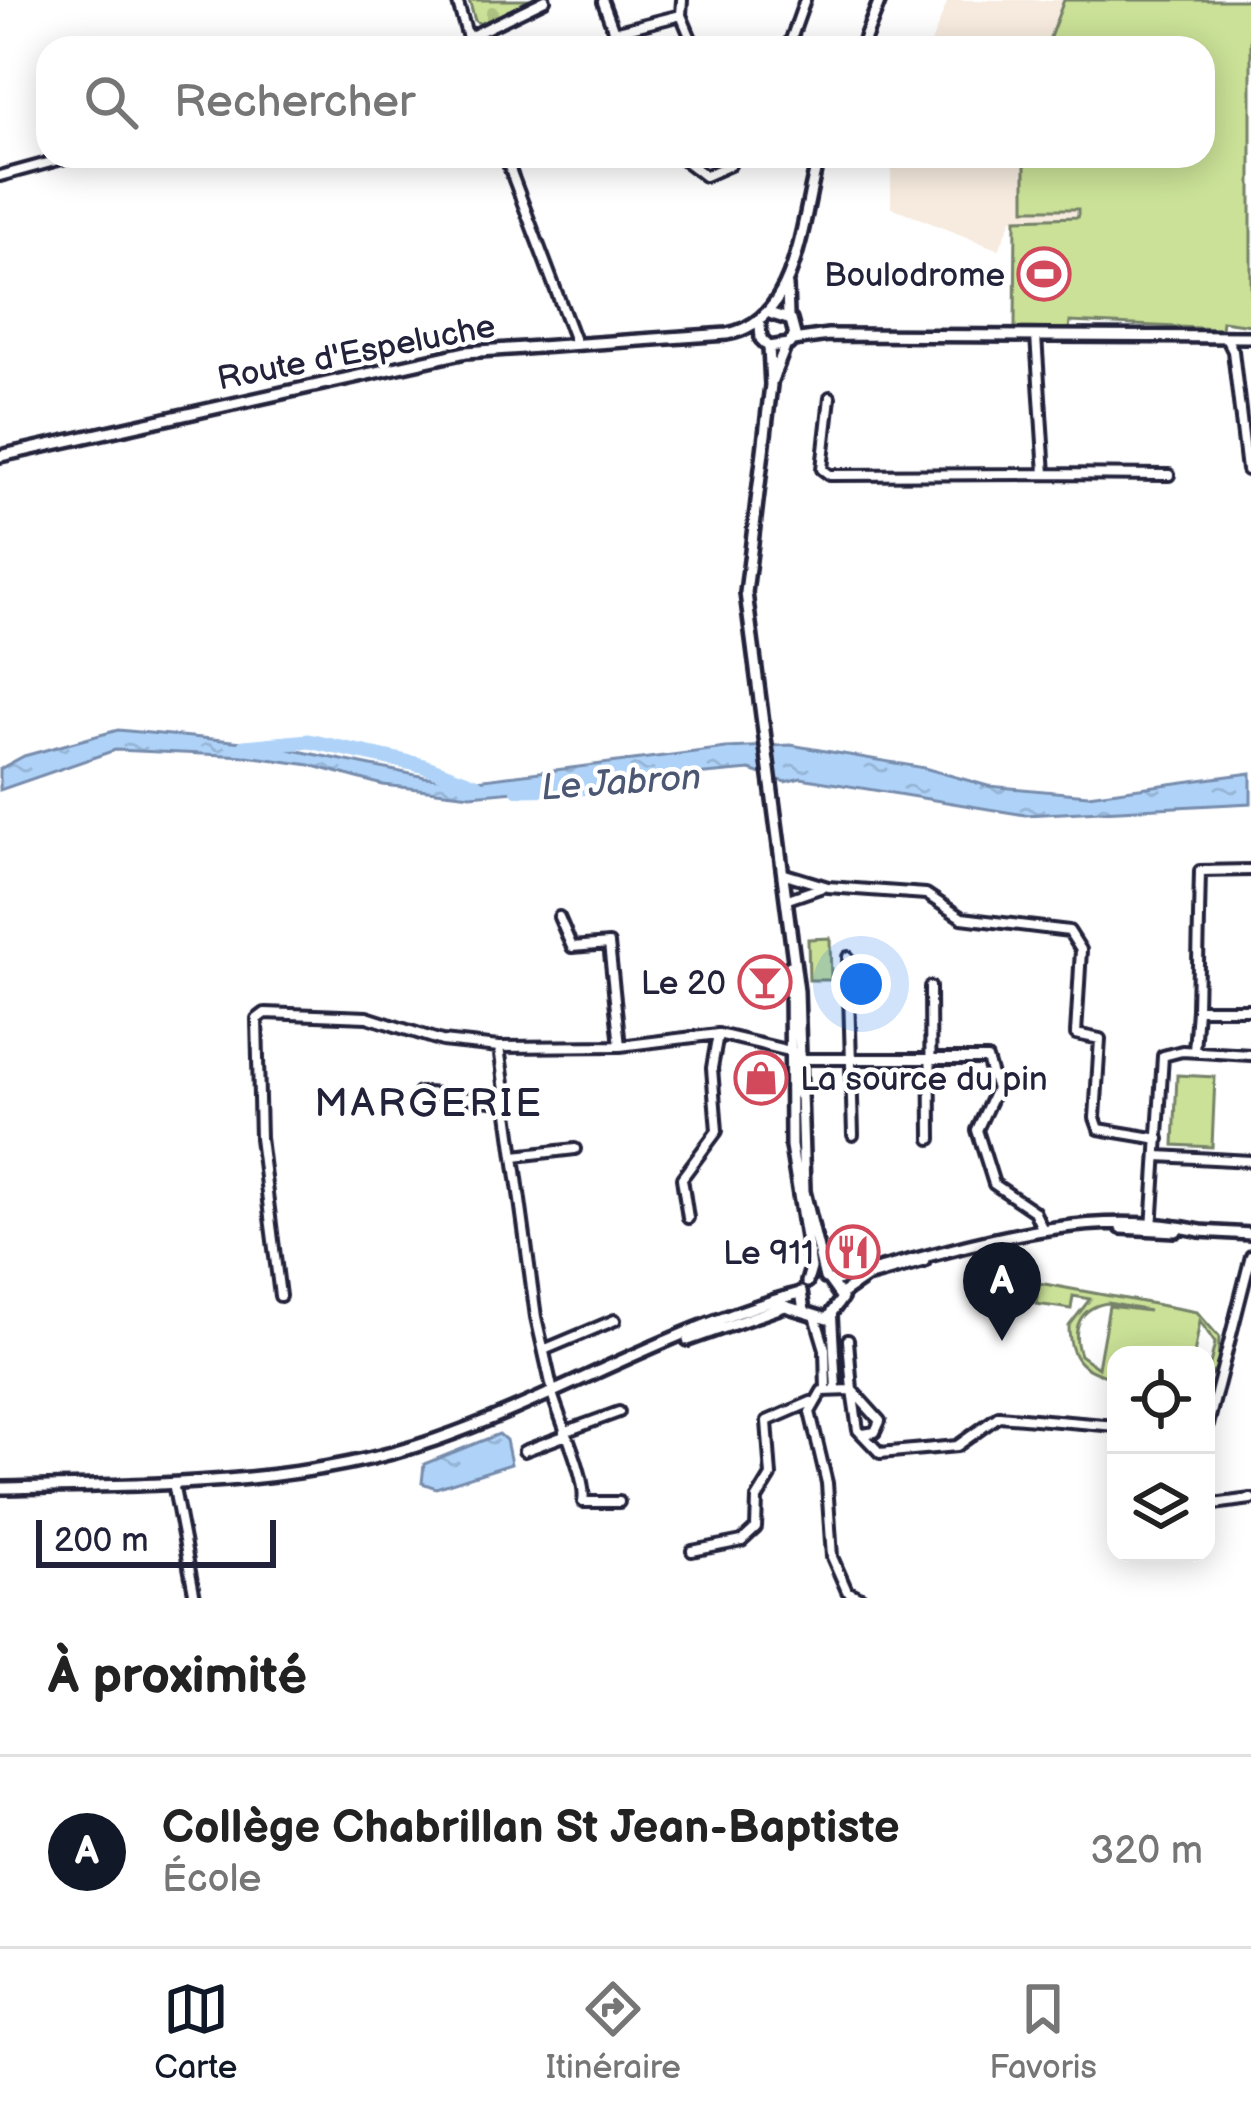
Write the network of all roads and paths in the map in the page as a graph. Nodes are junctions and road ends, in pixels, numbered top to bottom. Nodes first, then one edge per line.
1 (458, 0) edge
2 (545, 0) edge
3 (682, 0) edge
4 (806, 0) edge
5 (880, 0) edge
6 (603, 2) edge
7 (681, 15) junction
8 (614, 32) junction
9 (469, 36) edge
10 (471, 36) edge
11 (616, 36) edge
12 (690, 36) edge
13 (792, 36) edge
14 (866, 36) edge
15 (36, 166) edge
16 (510, 168) edge
17 (695, 168) edge
18 (723, 168) edge
19 (816, 168) edge
20 (0, 176) edge
21 (787, 279) junction
22 (772, 314) junction
23 (791, 321) junction
24 (760, 325) junction
25 (727, 334) junction
26 (828, 335) junction
27 (1036, 336) junction
28 (1226, 337) junction
29 (1251, 337) edge
30 (575, 341) junction
31 (765, 343) junction
32 (789, 344) junction
33 (771, 386) junction
34 (830, 397) dead end
35 (0, 457) edge
36 (1246, 470) dead end
37 (1045, 474) junction
38 (1169, 475) dead end
39 (1251, 870) edge
40 (785, 874) junction
41 (828, 887) junction
42 (788, 899) junction
43 (559, 917) dead end
44 (791, 928) junction
45 (848, 957) dead end
46 (930, 987) dead end
47 (1197, 1009) junction
48 (1251, 1009) edge
49 (718, 1034) junction
50 (620, 1046) junction
51 (499, 1047) junction
52 (789, 1051) junction
53 (1194, 1052) junction
54 (1251, 1055) edge
55 (850, 1057) junction
56 (931, 1058) junction
57 (799, 1059) junction
58 (419, 1093) dead end
59 (800, 1097) junction
60 (506, 1102) junction
61 (853, 1135) dead end
62 (932, 1139) dead end
63 (1159, 1139) junction
64 (574, 1149) dead end
65 (515, 1156) junction
66 (1158, 1156) junction
67 (1251, 1161) edge
68 (688, 1218) dead end
69 (1152, 1227) junction
70 (1043, 1230) junction
71 (1251, 1234) edge
72 (1251, 1256) edge
73 (829, 1280) junction
74 (804, 1288) junction
75 (841, 1294) junction
76 (280, 1296) dead end
77 (803, 1311) junction
78 (832, 1316) junction
79 (816, 1319) junction
80 (615, 1320) dead end
81 (848, 1340) dead end
82 (546, 1349) junction
83 (609, 1367) junction
84 (831, 1389) junction
85 (852, 1390) junction
86 (553, 1392) junction
87 (1215, 1398) edge
88 (812, 1402) junction
89 (619, 1412) dead end
90 (1107, 1425) edge
91 (564, 1434) junction
92 (862, 1434) junction
93 (524, 1451) dead end
94 (173, 1483) junction
95 (0, 1488) edge
96 (1251, 1499) edge
97 (619, 1502) dead end
98 (1215, 1504) edge
99 (692, 1551) dead end
100 (195, 1598) edge
101 (860, 1598) edge

1 - 9 street
2 - 10 street
3 - 7 street
4 - 13 street
5 - 14 main road
6 - 8 street
7 - 8 street
7 - 12 street
8 - 11 street
15 - 20 street
16 - 30 street
17 - 18 street
19 - 21 main road
21 - 22 main road
21 - 23 main road
22 - 23 main road
22 - 24 main road
23 - 26 main road
23 - 32 main road
24 - 25 main road, Route d'Espeluche
24 - 31 main road
25 - 30 main road, Route d'Espeluche
25 - 31 main road, Route d'Espeluche
26 - 27 main road
26 - 32 main road
27 - 28 main road
27 - 37 street
28 - 29 main road
28 - 36 street
30 - 35 main road, Route d'Espeluche
31 - 32 main road, Route d'Espeluche
31 - 33 main road
32 - 33 main road
33 - 40 main road
34 - 37 street
37 - 38 street
39 - 47 street
40 - 41 street
40 - 42 main road
41 - 42 street
41 - 63 street
42 - 44 main road
43 - 50 street
44 - 52 main road
44 - 57 main road
45 - 55 street
46 - 56 street
47 - 48 street
47 - 53 street
49 - 50 street
49 - 52 street
49 - 68 street
50 - 51 street
51 - 60 street
51 - 76 street
52 - 59 street
52 - 74 main road
53 - 54 street
53 - 63 street
55 - 56 street
55 - 57 street
55 - 61 street
56 - 62 street
56 - 70 street
57 - 59 main road
58 - 60 street
59 - 73 main road
60 - 65 street
63 - 66 street
64 - 65 street
65 - 82 street
66 - 67 street
66 - 69 street
69 - 70 main road
69 - 71 main road
70 - 73 main road
70 - 75 main road
72 - 87 street
73 - 74 main road
73 - 75 main road
74 - 77 main road
74 - 83 main road
75 - 78 main road
77 - 79 main road
77 - 83 main road
78 - 79 main road
78 - 84 street
79 - 84 street
80 - 82 street
81 - 85 street
82 - 86 street
83 - 86 main road
84 - 85 street
84 - 88 street
85 - 92 street
85 - 92 street
86 - 91 street
86 - 94 main road
88 - 99 street
88 - 101 street
89 - 91 street
90 - 92 street
91 - 93 street
91 - 97 street
94 - 95 main road
94 - 100 street
96 - 98 street

